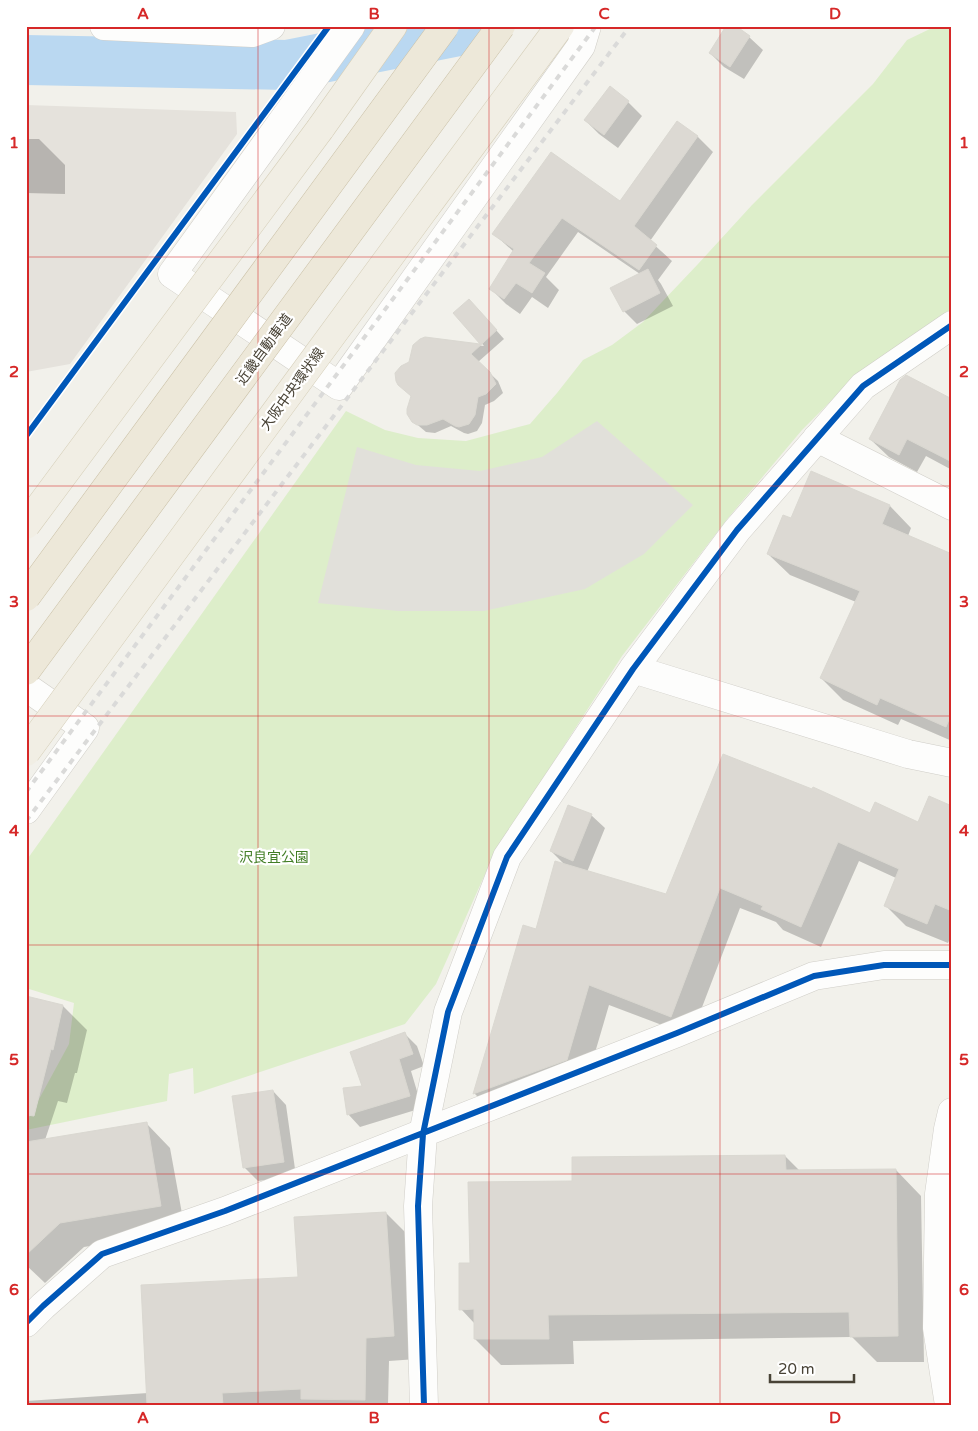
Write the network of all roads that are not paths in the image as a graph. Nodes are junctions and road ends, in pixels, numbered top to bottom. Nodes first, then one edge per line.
1 (104, 26) edge
2 (271, 26) edge
3 (352, 26) edge
4 (393, 26) edge
5 (445, 26) edge
6 (501, 26) edge
7 (560, 26) edge
8 (587, 26) edge
9 (952, 325) edge
10 (817, 438) junction
11 (952, 506) edge
12 (26, 525) edge
13 (26, 597) edge
14 (633, 669) junction
15 (26, 671) edge
16 (26, 686) edge
17 (26, 752) edge
18 (952, 763) edge
19 (26, 810) edge
20 (952, 965) edge
21 (950, 1124) edge
22 (423, 1134) junction
23 (26, 1324) edge
24 (424, 1405) edge
25 (949, 1405) edge

1 - 2 street
3 - 8 street
4 - 12 main road, bridge
5 - 13 highway, bridge
6 - 15 highway, 近畿自動車道, bridge
7 - 17 main road, 大阪中央環状線, bridge
9 - 10 street
10 - 11 street
10 - 14 street
14 - 18 street
14 - 22 street
16 - 19 street
20 - 22 street
21 - 25 street
22 - 23 street
22 - 24 street

